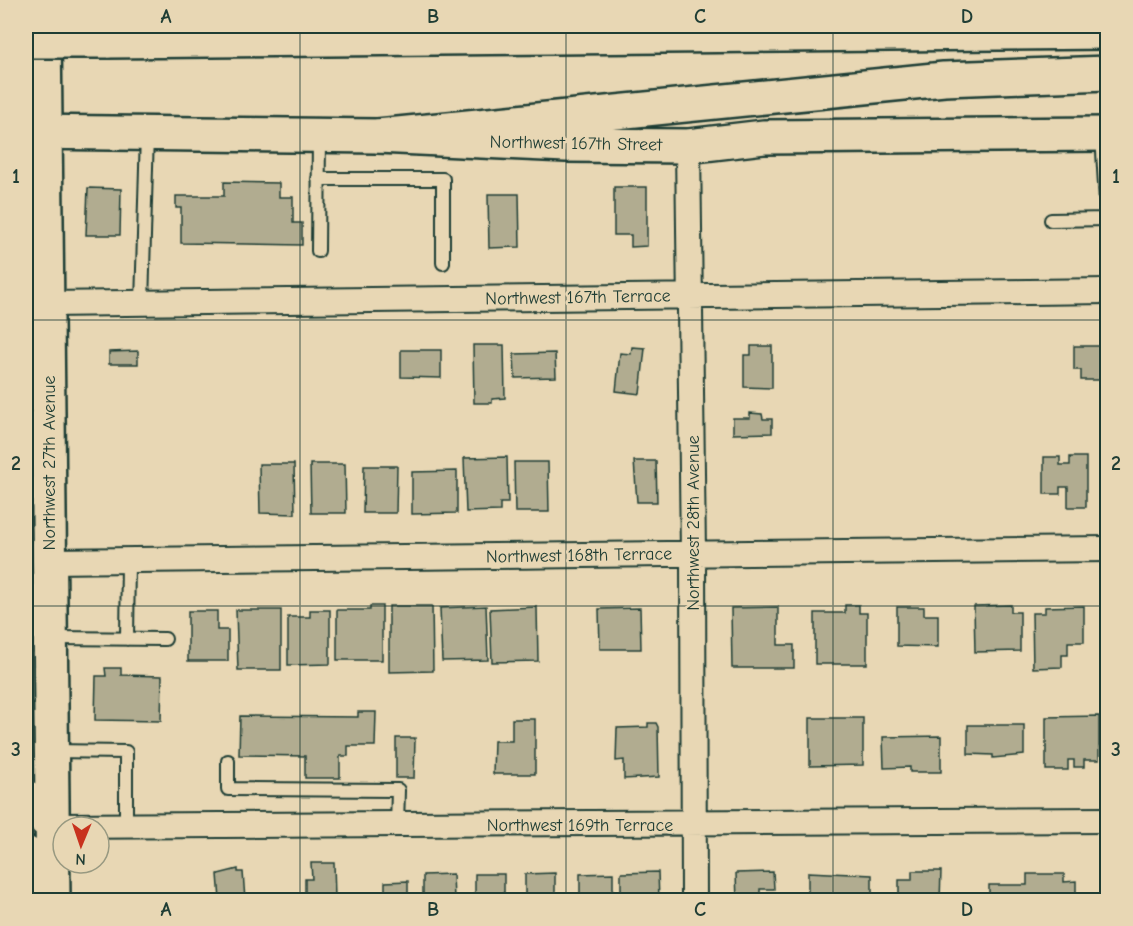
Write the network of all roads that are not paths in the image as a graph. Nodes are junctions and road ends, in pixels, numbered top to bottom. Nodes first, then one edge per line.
1 (44, 26) edge
2 (1107, 32) edge
3 (26, 41) edge
4 (1107, 73) edge
5 (35, 132) edge
6 (147, 134) junction
7 (1105, 134) edge
8 (319, 135) junction
9 (378, 136) junction
10 (688, 146) junction
11 (318, 178) junction
12 (1051, 220) dead end
13 (318, 251) dead end
14 (443, 263) dead end
15 (1107, 291) edge
16 (691, 295) junction
17 (141, 303) junction
18 (48, 304) junction
19 (1107, 549) edge
20 (693, 554) junction
21 (50, 561) junction
22 (128, 561) junction
23 (51, 638) junction
24 (127, 639) junction
25 (165, 639) dead end
26 (52, 751) junction
27 (228, 761) dead end
28 (26, 797) edge
29 (53, 815) edge
30 (1107, 820) edge
31 (51, 824) edge
32 (693, 824) junction
33 (111, 826) edge
34 (126, 826) junction
35 (397, 826) junction
36 (26, 853) edge
37 (53, 875) edge
38 (43, 900) edge
39 (53, 900) edge
40 (694, 900) edge

1 - 5 main road, Northwest 27th Avenue
2 - 3 main road, bridge
4 - 9 main road
5 - 6 main road, Northwest 167th Street
5 - 18 main road, Northwest 27th Avenue
6 - 8 main road, Northwest 167th Street
6 - 17 lane
7 - 10 main road, Northwest 167th Street
7 - 12 lane
8 - 9 main road, Northwest 167th Street
8 - 11 lane
9 - 10 main road, Northwest 167th Street
10 - 16 street, Northwest 28th Avenue
11 - 13 lane
11 - 14 lane
15 - 16 street, Northwest 167th Terrace
16 - 17 street, Northwest 167th Terrace
16 - 20 street, Northwest 28th Avenue
17 - 18 street, Northwest 167th Terrace
18 - 21 main road, Northwest 27th Avenue
19 - 20 street, Northwest 168th Terrace
20 - 22 street, Northwest 168th Terrace
20 - 32 street, Northwest 28th Avenue
21 - 22 street, Northwest 168th Terrace
21 - 23 main road, Northwest 27th Avenue
22 - 24 lane
23 - 24 lane
23 - 26 main road, Northwest 27th Avenue
24 - 25 lane
26 - 29 main road, Northwest 27th Avenue
26 - 34 lane
27 - 35 lane
28 - 31 main road
30 - 32 street, Northwest 169th Terrace
32 - 35 street, Northwest 169th Terrace
32 - 40 street, Northwest 28th Avenue
33 - 34 street, Northwest 169th Terrace
34 - 35 street, Northwest 169th Terrace
36 - 38 main road
37 - 39 main road, Northwest 27th Avenue

